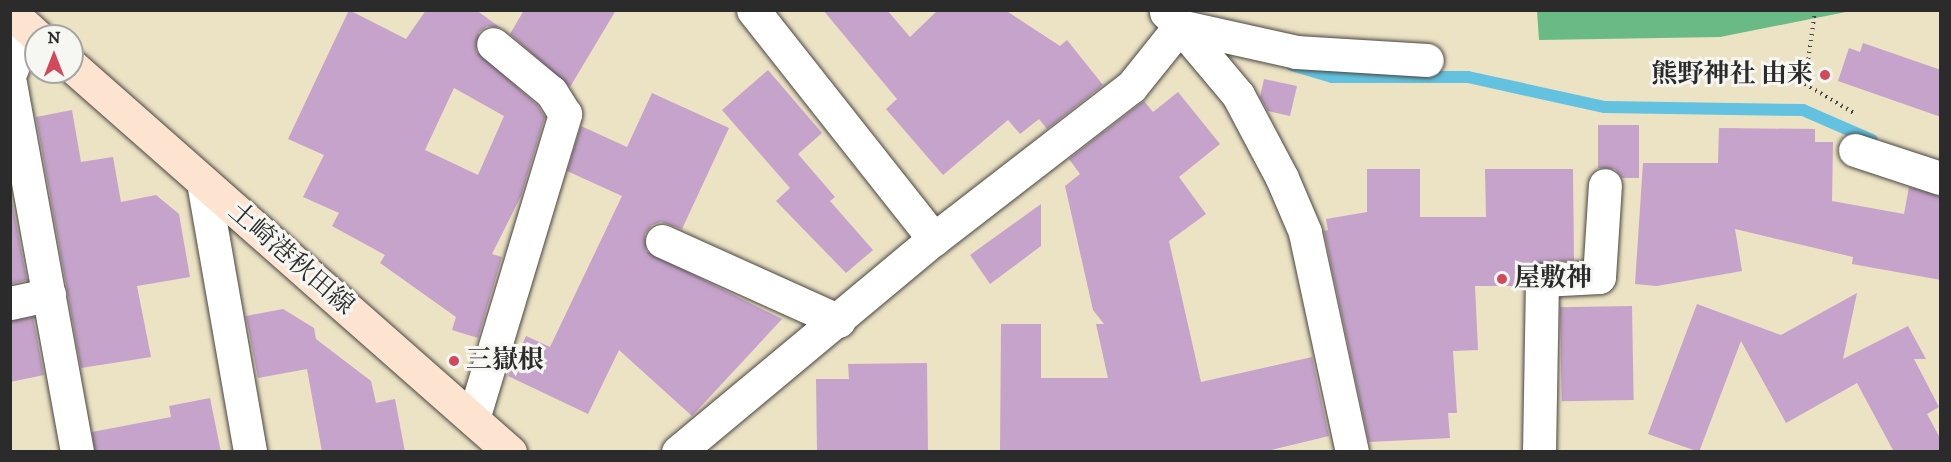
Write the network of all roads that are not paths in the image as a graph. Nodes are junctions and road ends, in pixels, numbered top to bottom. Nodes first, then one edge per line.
1 (753, 10) edge
2 (1172, 18) edge
3 (24, 28) edge
4 (493, 44) dead end
5 (1427, 60) dead end
6 (10, 73) edge
7 (84, 77) edge
8 (10, 83) edge
9 (1855, 150) dead end
10 (1941, 178) edge
11 (203, 182) junction
12 (1605, 186) dead end
13 (934, 239) junction
14 (662, 241) dead end
15 (49, 295) junction
16 (10, 303) edge
17 (839, 321) junction
18 (473, 419) junction
19 (77, 452) edge
20 (250, 452) edge
21 (510, 452) edge
22 (678, 452) edge
23 (1352, 452) edge
24 (1539, 452) edge

1 - 13 street
2 - 5 street
2 - 13 street
2 - 23 street
3 - 6 street
4 - 18 street
7 - 11 main road, 土崎港秋田線
8 - 15 street
9 - 10 street
11 - 18 main road, 土崎港秋田線
11 - 20 street
12 - 24 street
13 - 17 street
14 - 17 street
15 - 16 street
15 - 19 street
17 - 22 street
18 - 21 main road, 土崎港秋田線

